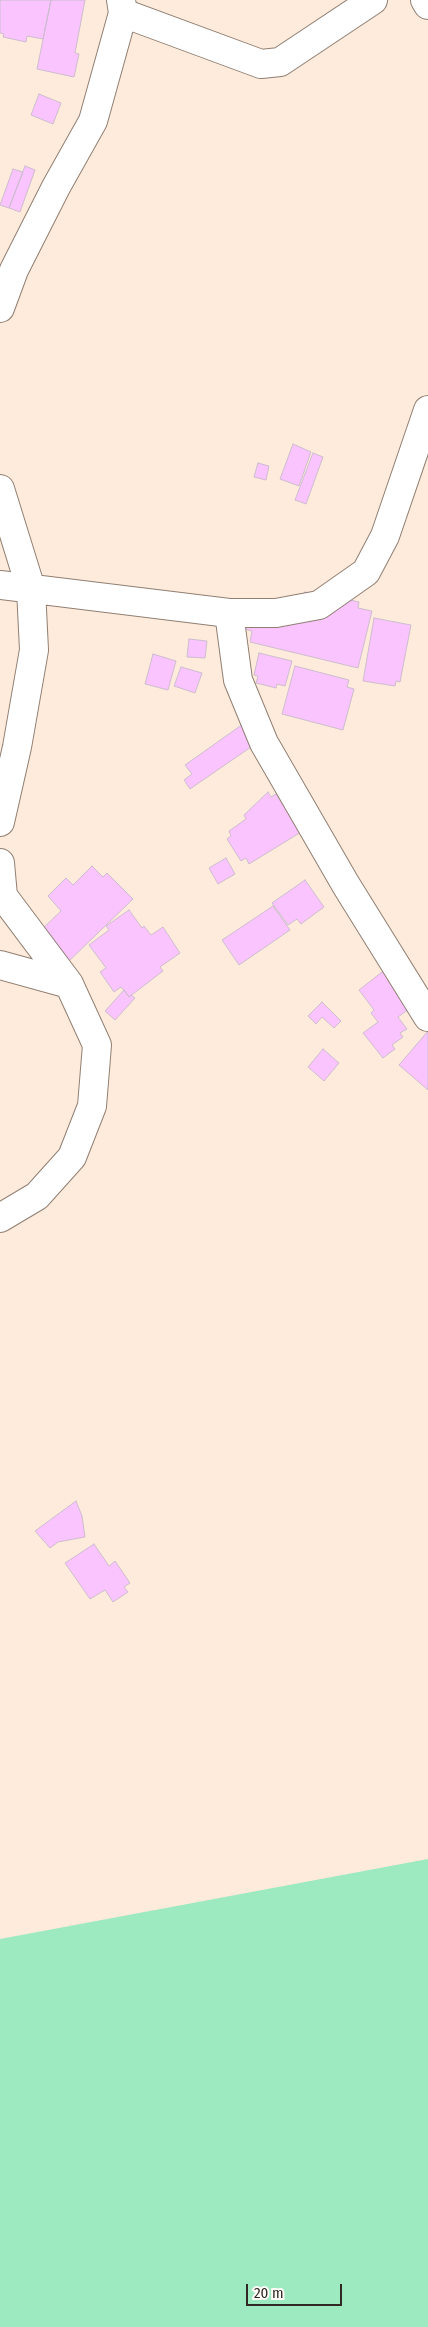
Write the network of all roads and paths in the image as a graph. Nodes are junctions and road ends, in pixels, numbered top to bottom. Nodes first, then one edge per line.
1 (373, 0) edge
2 (425, 0) edge
3 (428, 5) edge
4 (122, 6) edge
5 (0, 308) edge
6 (428, 410) edge
7 (0, 490) edge
8 (0, 585) edge
9 (31, 589) junction
10 (229, 613) junction
11 (0, 822) edge
12 (0, 862) edge
13 (0, 965) edge
14 (69, 984) junction
15 (428, 1018) edge
16 (0, 1218) edge

1 - 4 street
2 - 3 street
4 - 5 street
6 - 10 street
7 - 9 street
8 - 9 street
9 - 10 street
9 - 11 street
10 - 15 street
12 - 14 street
13 - 14 street
14 - 16 street

